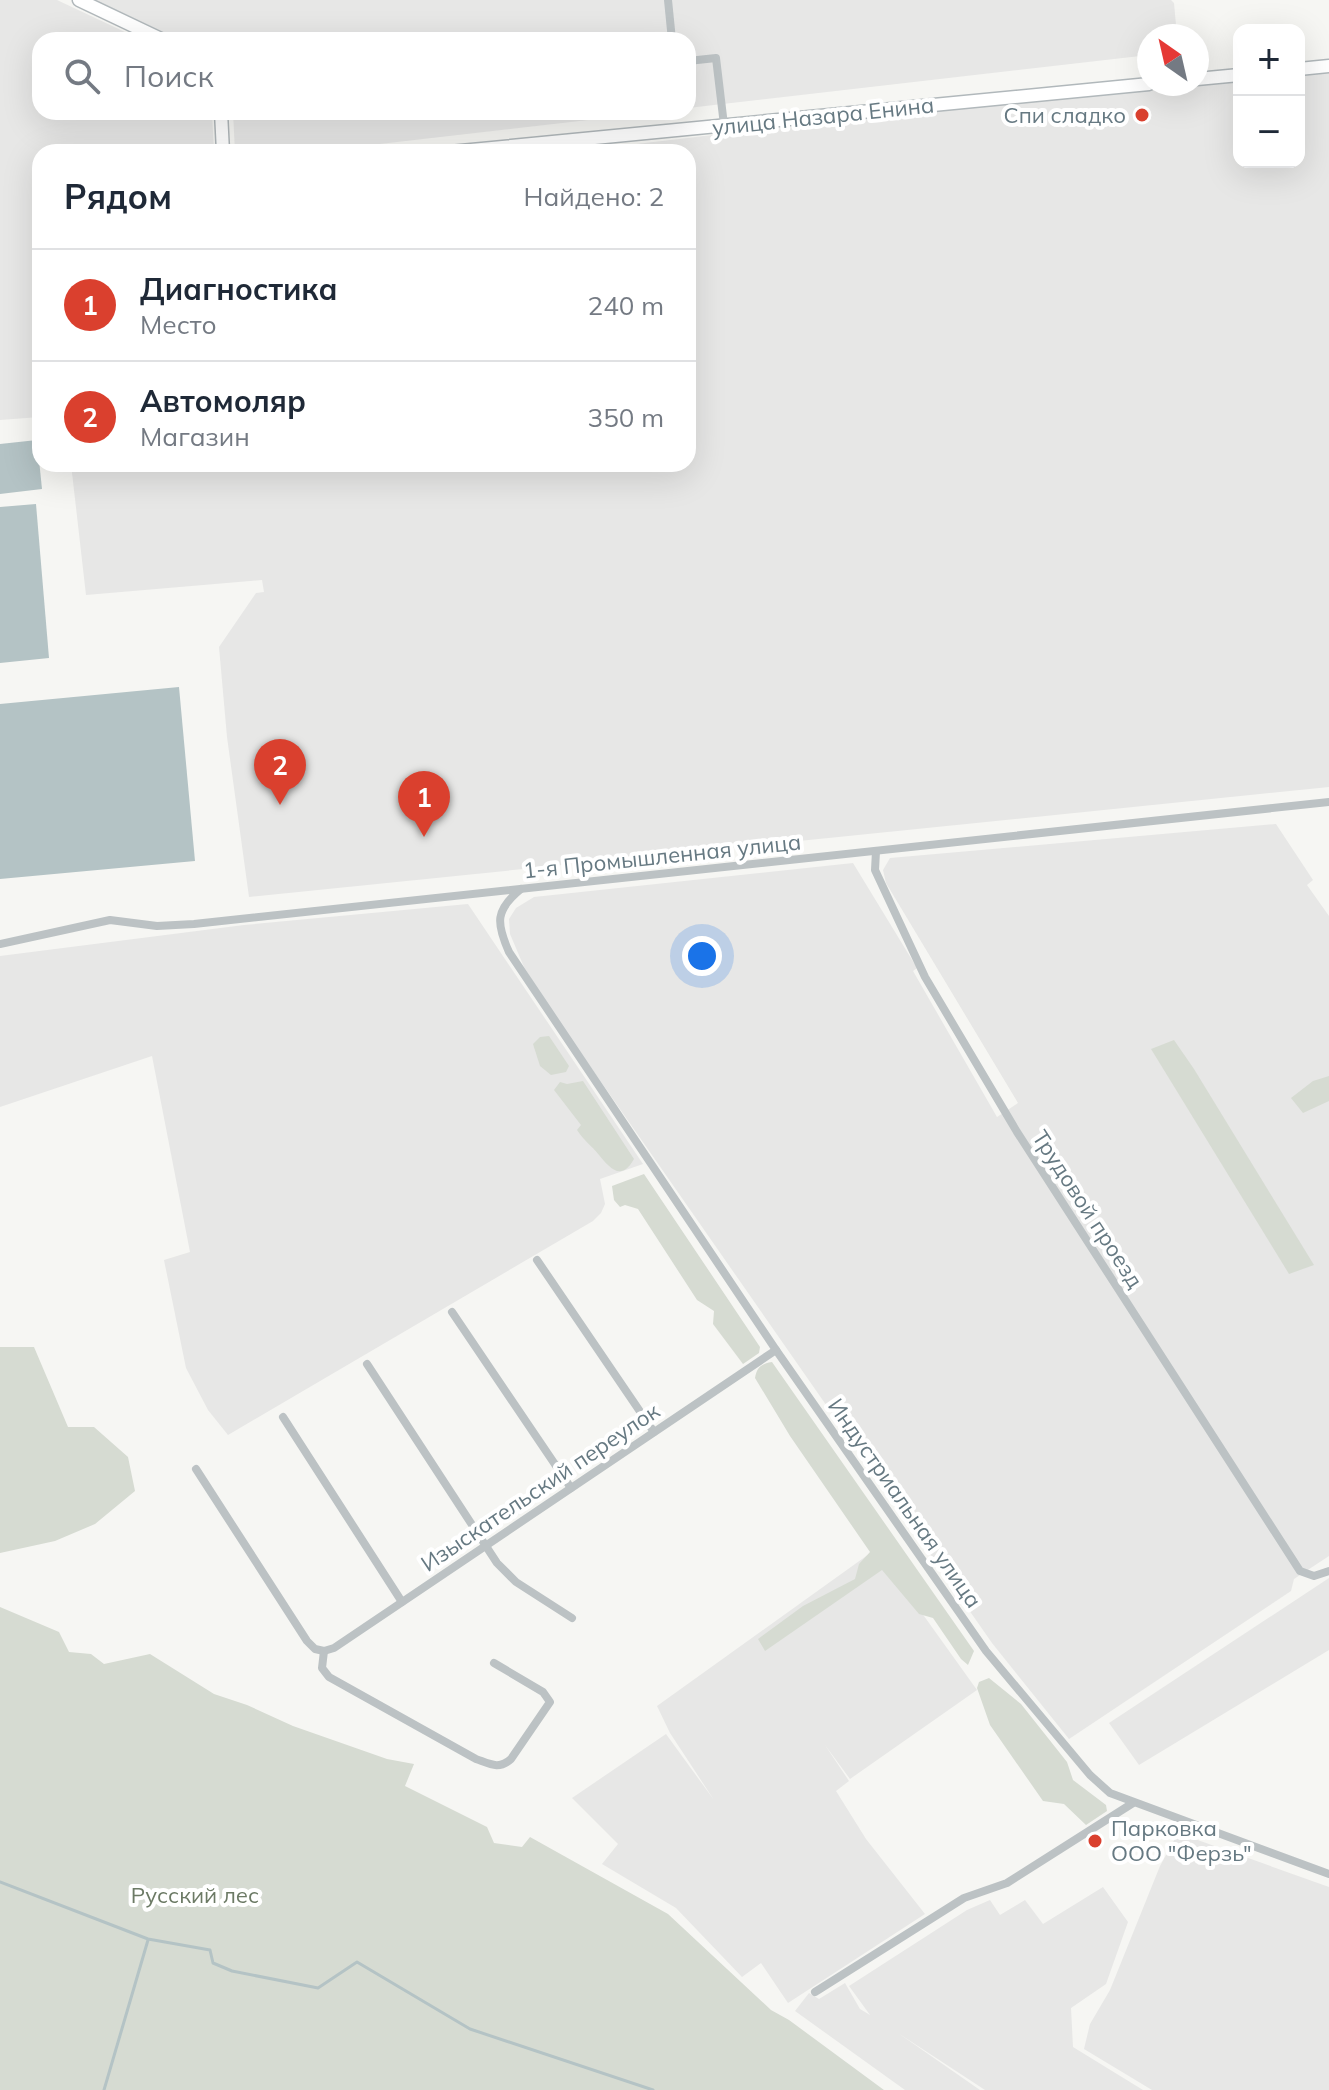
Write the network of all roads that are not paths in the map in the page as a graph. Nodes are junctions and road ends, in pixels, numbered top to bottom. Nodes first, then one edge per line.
1 (79, 0) edge
2 (668, 0) edge
3 (146, 32) edge
4 (671, 32) edge
5 (696, 60) edge
6 (1329, 66) edge
7 (1305, 68) edge
8 (1233, 76) edge
9 (1209, 78) edge
10 (1137, 85) edge
11 (221, 120) edge
12 (724, 125) junction
13 (223, 144) edge
14 (531, 144) edge
15 (1329, 802) edge
16 (876, 851) junction
17 (521, 889) junction
18 (0, 944) edge
19 (537, 1260) dead end
20 (452, 1312) dead end
21 (776, 1350) junction
22 (367, 1364) dead end
23 (283, 1417) dead end
24 (654, 1432) junction
25 (196, 1469) dead end
26 (571, 1488) junction
27 (487, 1544) junction
28 (1329, 1571) edge
29 (402, 1602) junction
30 (572, 1618) dead end
31 (324, 1651) junction
32 (494, 1663) dead end
33 (1133, 1803) junction
34 (1329, 1874) edge
35 (815, 1992) dead end

1 - 3 main road
2 - 4 street
5 - 12 street
6 - 7 main road
8 - 9 main road
10 - 12 main road, улица Назара Енина
11 - 13 main road
12 - 14 main road, улица Назара Енина
15 - 16 street, 1-я Промышленная улица
16 - 17 street, 1-я Промышленная улица
16 - 28 street, Трудовой проезд
17 - 18 street, 1-я Промышленная улица
17 - 21 street, Индустриальная улица
19 - 24 street
20 - 26 street
21 - 24 street, Изыскательский переулок
21 - 33 street, Индустриальная улица
22 - 27 street
23 - 29 street
24 - 26 street, Изыскательский переулок
25 - 31 street
26 - 27 street, Изыскательский переулок
27 - 29 street, Изыскательский переулок
27 - 30 street
29 - 31 street, Изыскательский переулок
31 - 32 street
33 - 34 street, Индустриальная улица
33 - 35 street

